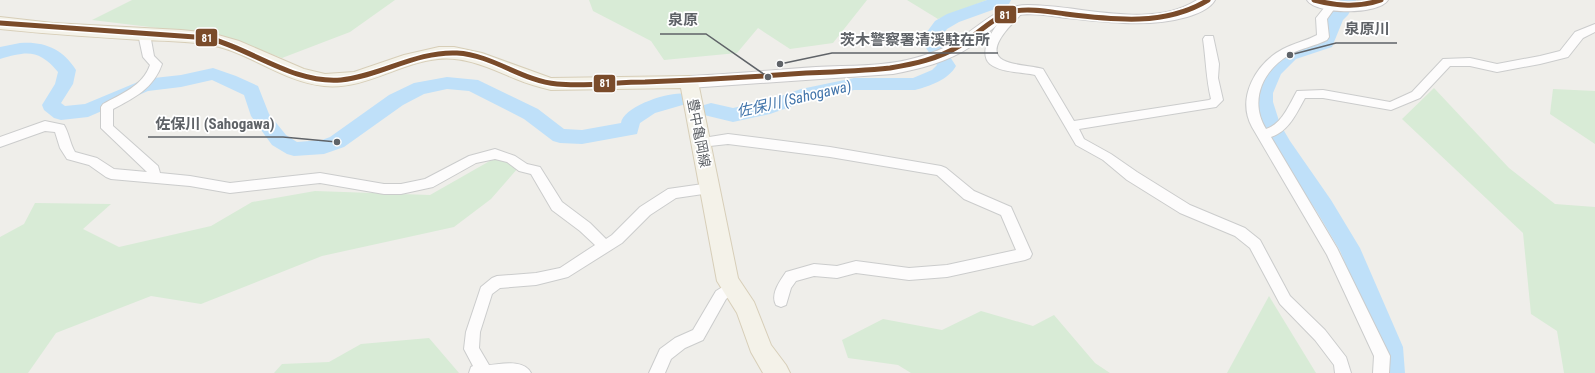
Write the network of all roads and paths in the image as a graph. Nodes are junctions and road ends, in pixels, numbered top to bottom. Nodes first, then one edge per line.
1 (1208, 0) edge
2 (1314, 0) edge
3 (1381, 0) edge
4 (1340, 6) junction
5 (1018, 11) junction
6 (0, 23) edge
7 (1595, 28) edge
8 (144, 34) junction
9 (1209, 39) dead end
10 (689, 82) junction
11 (1070, 126) junction
12 (1263, 136) junction
13 (0, 142) edge
14 (701, 142) junction
15 (154, 178) junction
16 (710, 188) junction
17 (605, 246) junction
18 (732, 287) junction
19 (781, 301) dead end
20 (523, 373) edge
21 (657, 373) edge
22 (778, 373) edge
23 (1343, 373) edge
24 (1381, 373) edge

1 - 5 main road
2 - 4 main road
3 - 4 main road
4 - 12 street
5 - 10 main road
5 - 11 street
6 - 8 main road, 豊中亀岡線
7 - 12 street
8 - 10 main road, 豊中亀岡線
8 - 15 street
9 - 11 street
10 - 14 main road, 豊中亀岡線
11 - 23 street
12 - 24 street
13 - 15 street
14 - 16 main road, 豊中亀岡線
14 - 19 street
15 - 17 street
16 - 17 street
16 - 18 main road, 豊中亀岡線
17 - 20 street
18 - 21 street
18 - 22 main road, 豊中亀岡線

